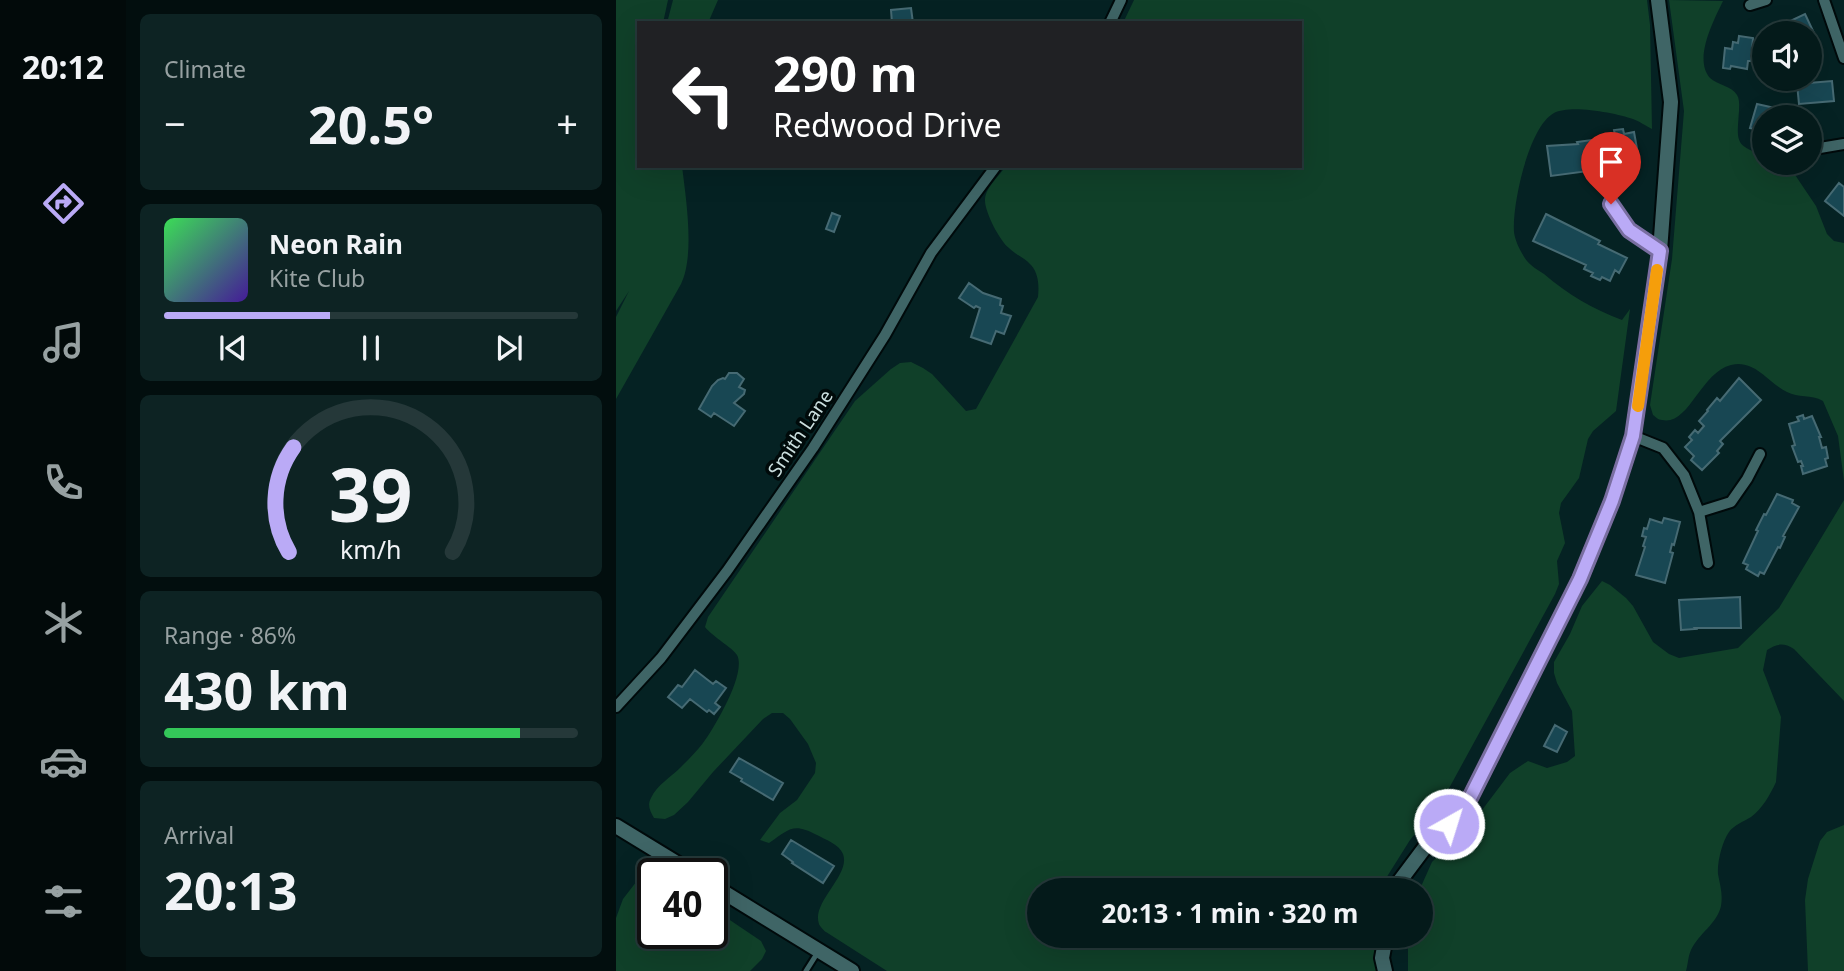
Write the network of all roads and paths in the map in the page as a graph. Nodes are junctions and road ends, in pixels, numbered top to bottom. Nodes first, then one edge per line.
1 (1121, 0) edge
2 (1658, 0) edge
3 (1766, 0) edge
4 (1824, 0) edge
5 (1750, 5) dead end
6 (1111, 21) edge
7 (1844, 58) edge
8 (1844, 144) edge
9 (1822, 148) edge
10 (995, 168) edge
11 (1611, 204) dead end
12 (1660, 251) junction
13 (1633, 436) junction
14 (1760, 454) dead end
15 (1699, 512) junction
16 (1708, 564) dead end
17 (616, 707) edge
18 (616, 826) edge
19 (668, 858) edge
20 (1402, 878) edge
21 (728, 895) edge
22 (1384, 948) edge
23 (818, 952) junction
24 (806, 971) edge
25 (852, 971) edge
26 (1385, 971) edge

1 - 6 street
2 - 12 street
3 - 5 street
4 - 7 street
8 - 9 street
10 - 17 street, Smith Lane
11 - 12 street
12 - 13 street
13 - 15 street
13 - 20 street
14 - 15 street
15 - 16 street
18 - 19 street
21 - 23 street
22 - 26 street
23 - 24 lane
23 - 25 street

